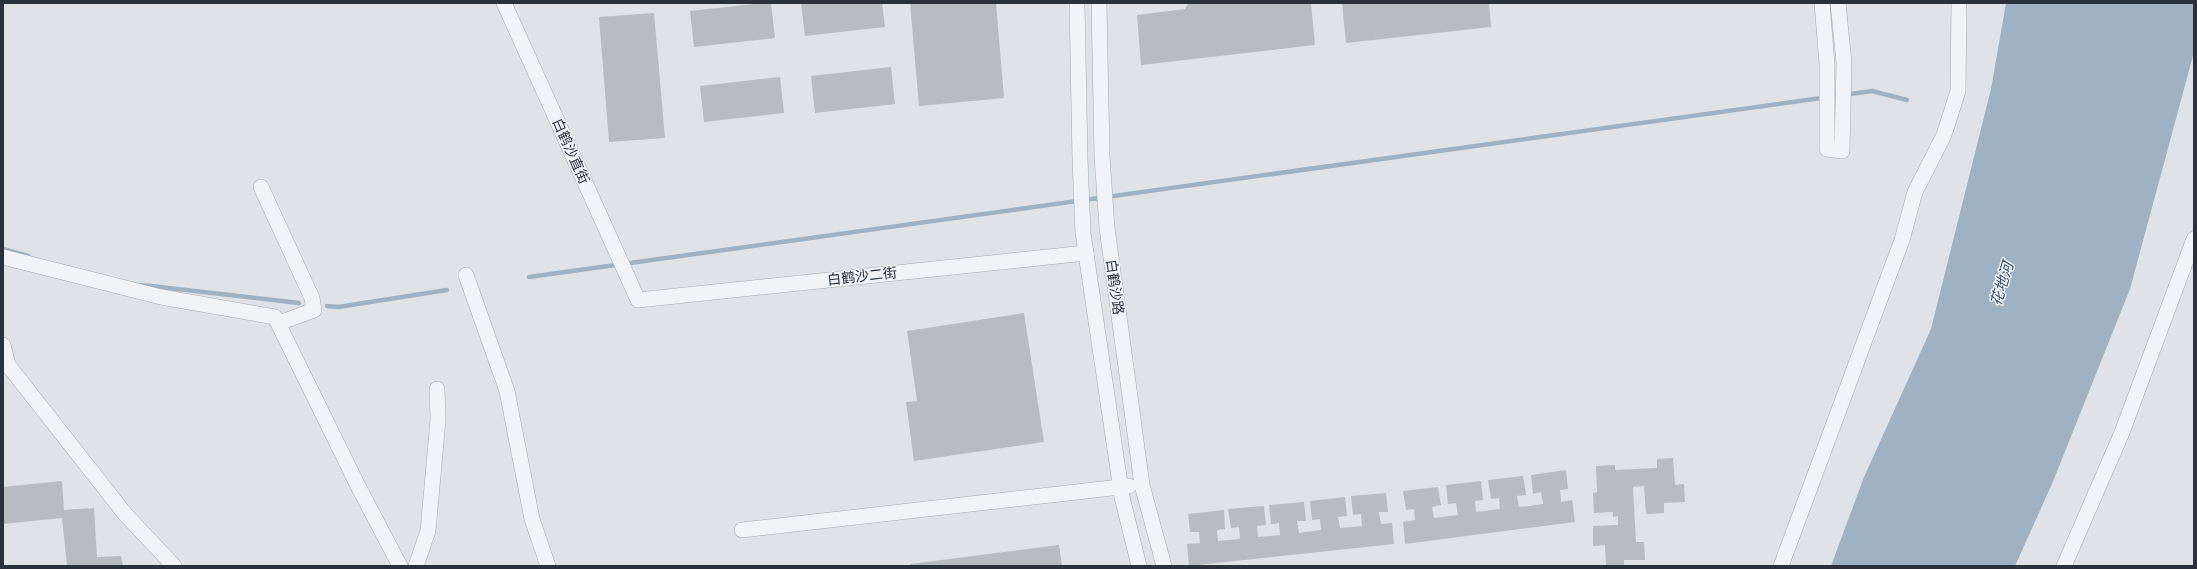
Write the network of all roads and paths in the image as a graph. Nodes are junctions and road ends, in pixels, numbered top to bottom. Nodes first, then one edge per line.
1 (504, 3) edge
2 (1077, 3) edge
3 (1099, 3) edge
4 (1822, 3) edge
5 (1838, 3) edge
6 (1959, 3) edge
7 (261, 187) dead end
8 (2194, 239) edge
9 (1086, 253) junction
10 (3, 257) edge
11 (466, 275) dead end
12 (638, 300) joint
13 (278, 323) junction
14 (3, 345) edge
15 (5, 366) edge
16 (437, 389) dead end
17 (1142, 485) junction
18 (1121, 487) junction
19 (742, 530) dead end
20 (174, 566) edge
21 (400, 566) edge
22 (416, 566) edge
23 (548, 566) edge
24 (1140, 566) edge
25 (1164, 566) edge
26 (1781, 566) edge
27 (2064, 566) edge

1 - 12 street, 白鹤沙直街
2 - 9 street, 白鹤沙路
3 - 17 street, 白鹤沙路
4 - 5 street
6 - 26 street
7 - 13 street
8 - 27 street
9 - 12 street, 白鹤沙二街
9 - 18 street, 白鹤沙路
10 - 13 street
11 - 23 street
13 - 21 street
14 - 15 street
15 - 20 street
16 - 22 street
17 - 18 street
17 - 25 street, 白鹤沙路
18 - 19 street
18 - 24 street, 白鹤沙路

